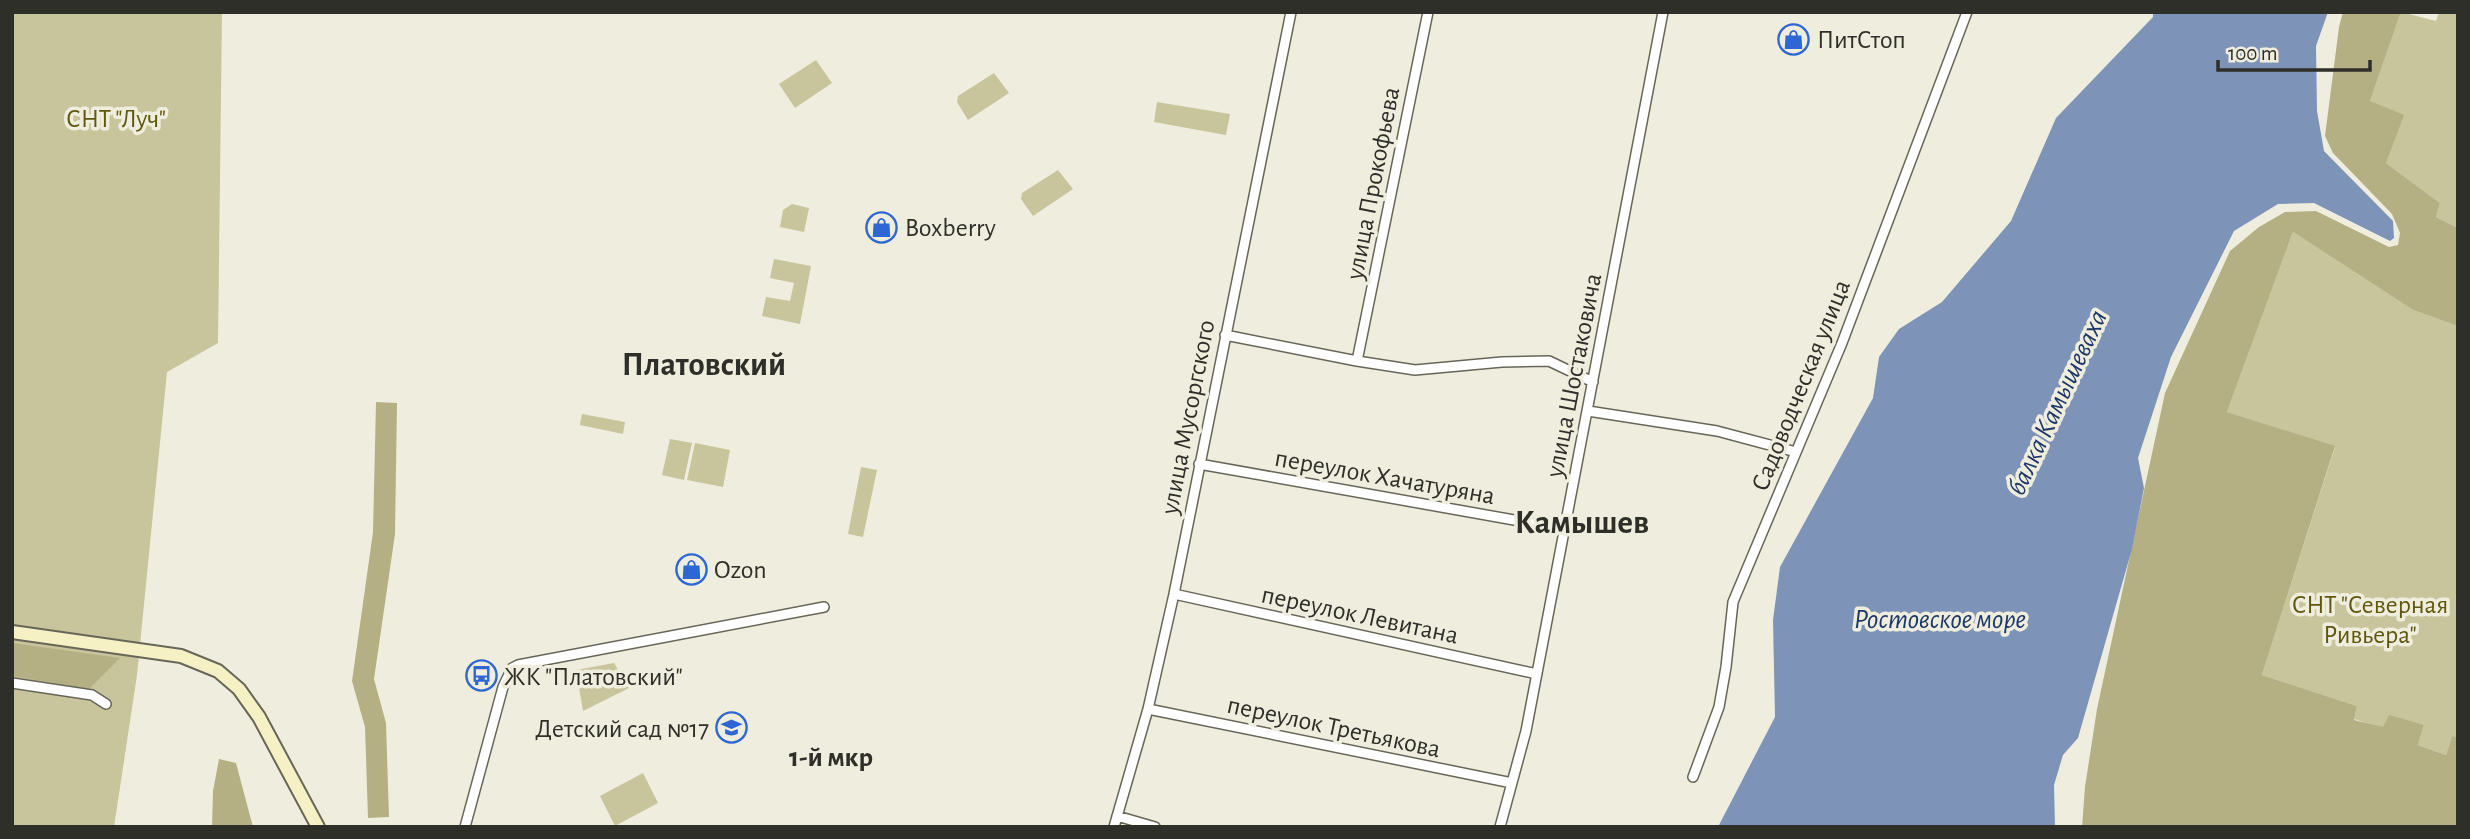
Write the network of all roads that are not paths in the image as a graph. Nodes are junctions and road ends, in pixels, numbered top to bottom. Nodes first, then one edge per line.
1 (1291, 12) edge
2 (1428, 12) edge
3 (1663, 12) edge
4 (1966, 12) edge
5 (1225, 335) junction
6 (1357, 361) junction
7 (1593, 382) junction
8 (1588, 411) junction
9 (1796, 452) junction
10 (1199, 464) junction
11 (1565, 529) junction
12 (1174, 594) junction
13 (824, 607) dead end
14 (12, 632) edge
15 (1537, 674) junction
16 (12, 683) edge
17 (106, 704) dead end
18 (1148, 709) junction
19 (1693, 777) dead end
20 (1512, 783) junction
21 (1117, 816) junction
22 (318, 827) edge
23 (465, 827) edge
24 (1114, 827) edge
25 (1154, 827) edge
26 (1500, 827) edge

1 - 5 street, улица Мусоргского
2 - 6 street, улица Прокофьева
3 - 7 street, улица Шостаковича
4 - 9 street, Садоводческая улица
5 - 6 street
5 - 10 street, улица Мусоргского
6 - 7 street
7 - 8 street, улица Шостаковича
8 - 9 street
8 - 11 street, улица Шостаковича
9 - 19 street, Садоводческая улица
10 - 11 street, переулок Хачатуряна
10 - 12 street, улица Мусоргского
11 - 15 street, улица Шостаковича
12 - 15 street, переулок Левитана
12 - 18 street, улица Мусоргского
13 - 23 street
14 - 22 main road
15 - 20 street, улица Шостаковича
16 - 17 street
18 - 20 street, переулок Третьякова
18 - 21 street, улица Мусоргского
20 - 26 street, улица Шостаковича
21 - 24 street, улица Мусоргского
21 - 25 street

